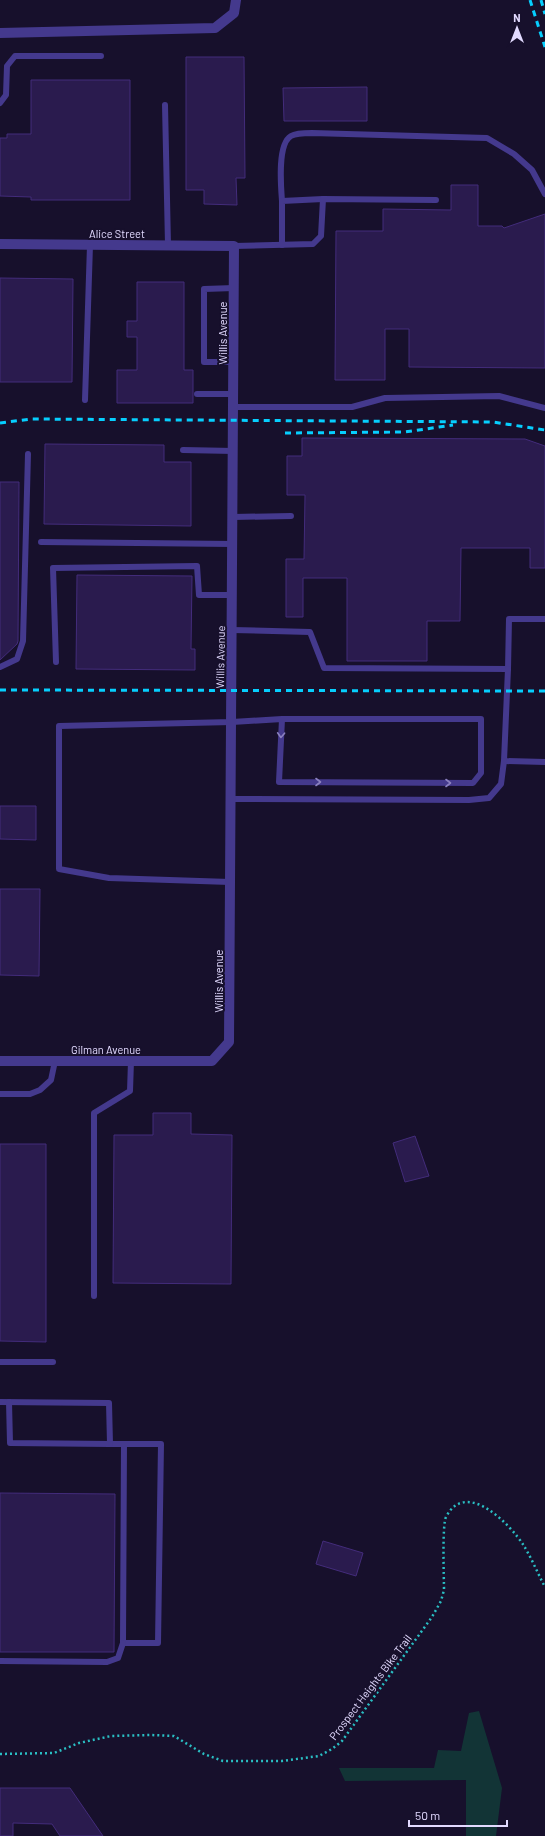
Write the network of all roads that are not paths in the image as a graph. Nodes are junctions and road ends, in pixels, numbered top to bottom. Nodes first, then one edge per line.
1 (236, 0) edge
2 (0, 33) edge
3 (101, 56) dead end
4 (0, 103) edge
5 (165, 105) dead end
6 (545, 194) edge
7 (323, 199) junction
8 (436, 200) dead end
9 (282, 201) junction
10 (0, 244) edge
11 (90, 245) junction
12 (168, 245) junction
13 (282, 245) junction
14 (234, 246) junction
15 (234, 288) junction
16 (234, 362) junction
17 (197, 394) dead end
18 (234, 394) junction
19 (85, 400) dead end
20 (234, 407) junction
21 (545, 408) edge
22 (183, 450) dead end
23 (234, 451) junction
24 (28, 454) dead end
25 (291, 516) dead end
26 (234, 517) junction
27 (41, 542) dead end
28 (233, 544) junction
29 (233, 595) junction
30 (545, 619) edge
31 (232, 630) junction
32 (56, 662) dead end
33 (0, 667) edge
34 (508, 669) junction
35 (282, 719) junction
36 (232, 722) junction
37 (504, 761) junction
38 (545, 762) edge
39 (231, 799) junction
40 (230, 882) junction
41 (0, 1061) edge
42 (55, 1061) junction
43 (131, 1061) junction
44 (212, 1061) joint
45 (0, 1094) edge
46 (94, 1296) dead end
47 (0, 1362) edge
48 (53, 1362) dead end
49 (0, 1402) edge
50 (9, 1402) junction
51 (110, 1444) junction
52 (124, 1444) junction
53 (123, 1643) junction
54 (0, 1661) edge

1 - 2 street
3 - 4 lane
5 - 12 lane
6 - 9 lane
7 - 8 lane
7 - 9 lane
7 - 13 lane
9 - 13 lane
10 - 11 street, Alice Street
11 - 12 street, Alice Street
11 - 19 lane
12 - 14 street, Alice Street
13 - 14 lane
14 - 15 street, Willis Avenue
15 - 16 street, Willis Avenue
15 - 16 lane
16 - 18 street, Willis Avenue
17 - 18 lane
18 - 20 street, Willis Avenue
20 - 21 lane
20 - 23 street, Willis Avenue
22 - 23 lane
23 - 26 street, Willis Avenue
24 - 33 lane
25 - 26 lane
26 - 28 street, Willis Avenue
27 - 28 lane
28 - 29 street, Willis Avenue
29 - 31 street, Willis Avenue
29 - 32 lane
30 - 34 lane
31 - 34 lane
31 - 36 street, Willis Avenue
34 - 37 lane
35 -> 35 lane
35 - 36 lane
36 - 39 street, Willis Avenue
36 - 40 lane
37 - 38 lane
37 - 39 lane
39 - 40 street, Willis Avenue
40 - 44 street, Willis Avenue
41 - 42 street, Gilman Avenue
42 - 43 street, Gilman Avenue
42 - 45 lane
43 - 44 street, Gilman Avenue
43 - 46 lane
47 - 48 lane
49 - 50 lane
50 - 51 lane
50 - 51 lane
51 - 52 lane
52 - 53 lane
52 - 53 lane
53 - 54 lane

